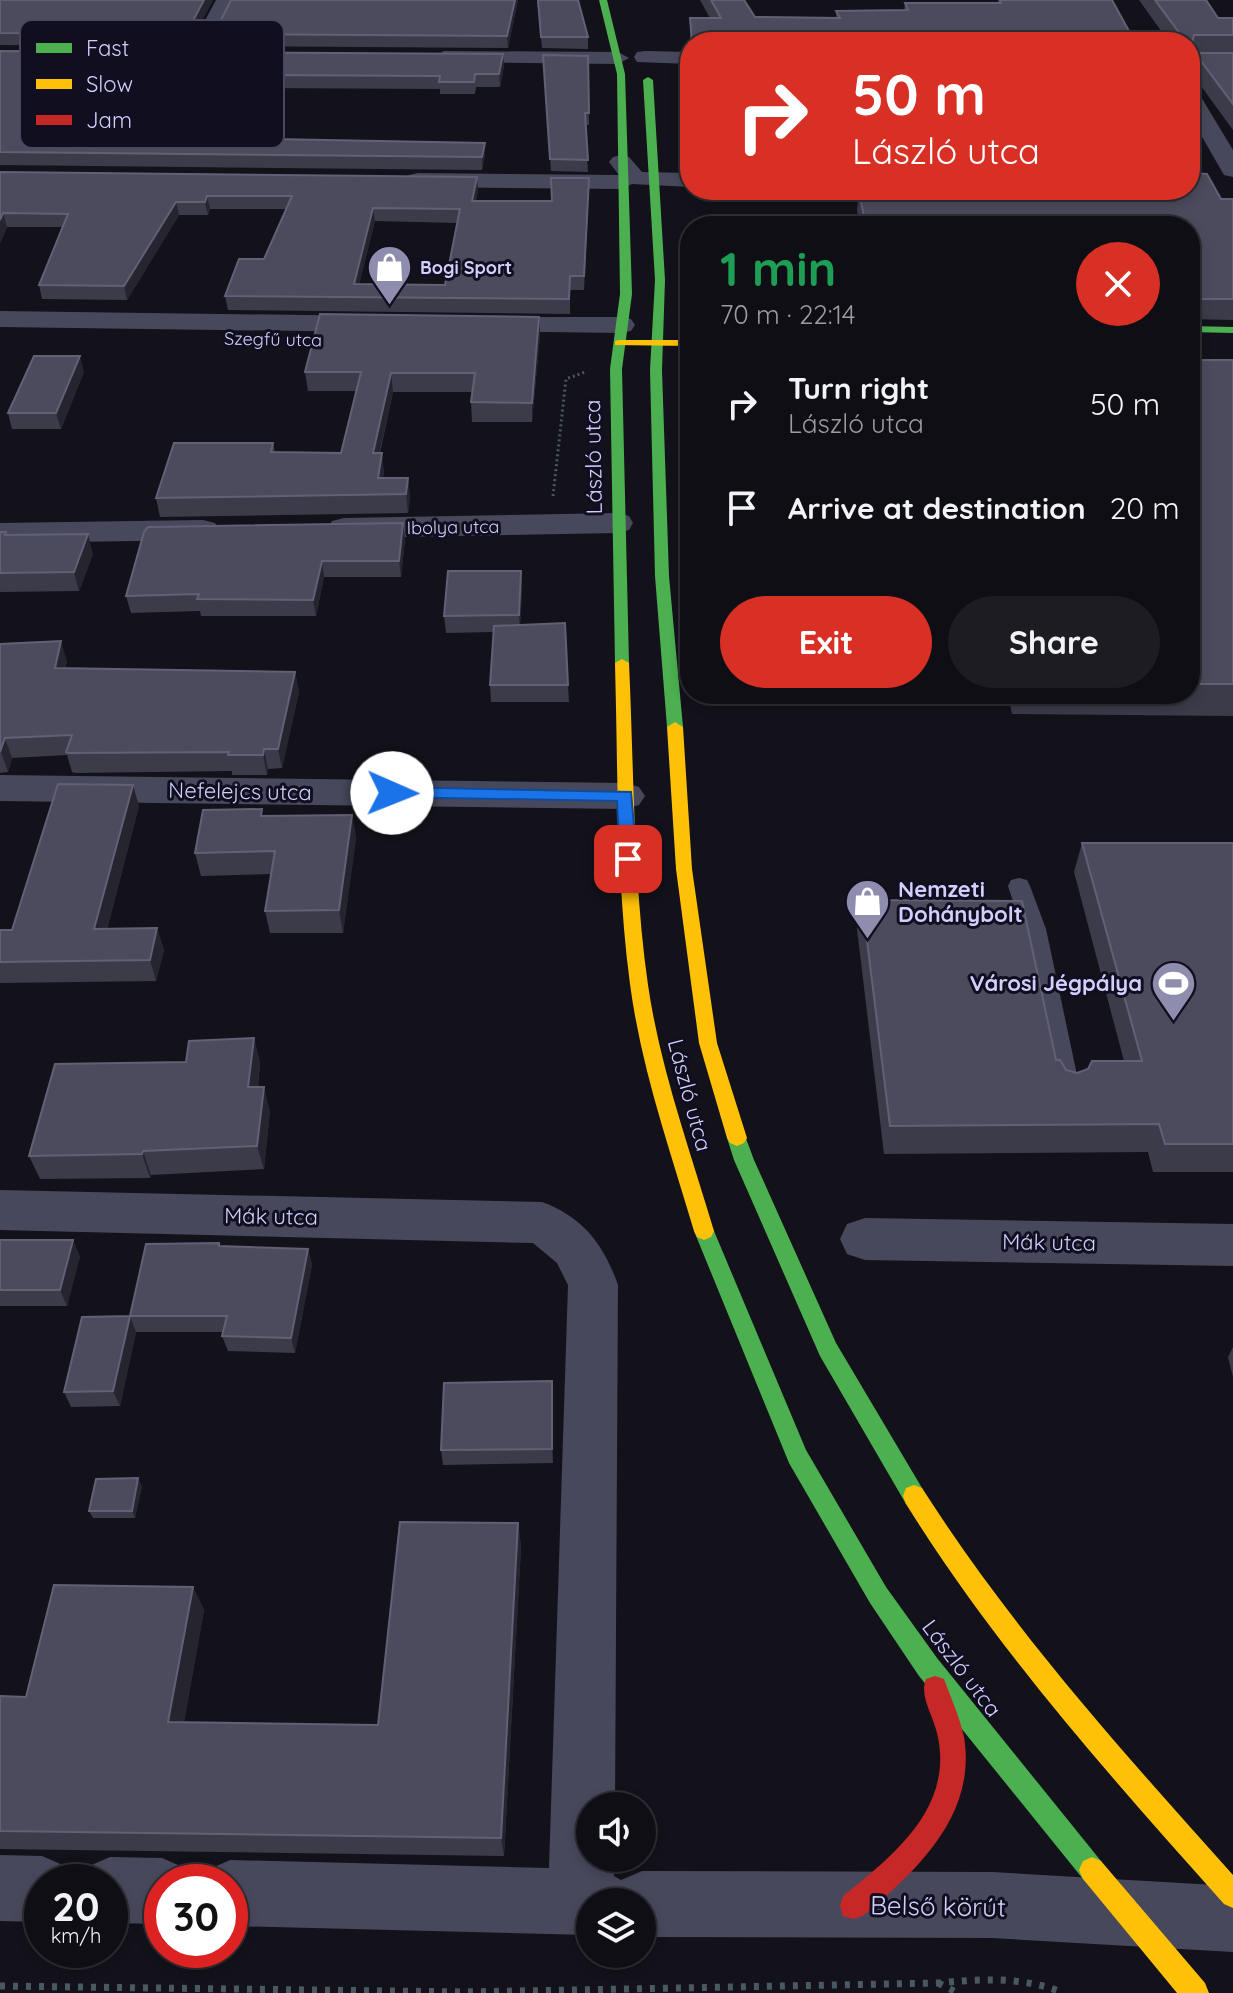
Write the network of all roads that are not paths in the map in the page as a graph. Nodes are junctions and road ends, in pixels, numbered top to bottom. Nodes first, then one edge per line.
1 (226, 0) edge
2 (603, 0) edge
3 (213, 20) edge
4 (644, 50) joint
5 (680, 56) edge
6 (415, 57) edge
7 (618, 58) junction
8 (1200, 119) edge
9 (621, 172) junction
10 (654, 179) junction
11 (1228, 179) edge
12 (392, 180) edge
13 (680, 180) edge
14 (0, 319) edge
15 (680, 328) edge
16 (1200, 329) edge
17 (1233, 330) edge
18 (459, 333) edge
19 (0, 334) edge
20 (620, 334) junction
21 (658, 334) junction
22 (680, 340) edge
23 (1200, 344) edge
24 (1233, 344) edge
25 (617, 523) junction
26 (315, 529) edge
27 (236, 530) edge
28 (0, 533) edge
29 (0, 788) edge
30 (625, 796) junction
31 (1019, 886) dead end
32 (1067, 1089) edge
33 (0, 1210) edge
34 (865, 1239) dead end
35 (1233, 1245) edge
36 (928, 1667) junction
37 (0, 1888) edge
38 (607, 1888) edge
39 (24, 1889) edge
40 (248, 1893) edge
41 (1233, 1895) edge
42 (576, 1901) edge
43 (656, 1903) edge
44 (853, 1906) junction
45 (1127, 1914) junction
46 (1233, 1919) edge
47 (1195, 1993) edge

1 - 3 street
2 - 7 main road, László utca
4 - 5 street
4 - 10 main road, László utca
6 - 7 street
7 - 9 main road, László utca
8 - 11 street
9 - 10 street
9 - 12 street
9 - 20 main road, László utca
10 - 13 street
10 - 21 main road, László utca
14 - 19 street, Szegfű utca
15 - 21 main road
16 - 17 main road
18 - 20 street
20 - 21 main road
20 - 25 main road, László utca
21 - 22 main road
21 - 41 main road, László utca
23 - 24 main road
25 - 26 street, Ibolya utca
25 - 30 main road, László utca
27 - 28 street
29 - 30 street, Nefelejcs utca
30 - 36 main road, László utca
31 - 32 lane
33 - 38 street, Mák utca
34 - 35 street, Mák utca
36 - 44 main road
36 - 45 main road, László utca
37 - 39 street
40 - 42 street, Belső körút
43 - 44 street, Belső körút
44 - 45 street, Belső körút
45 - 46 street, Belső körút
45 - 47 main road, László utca

